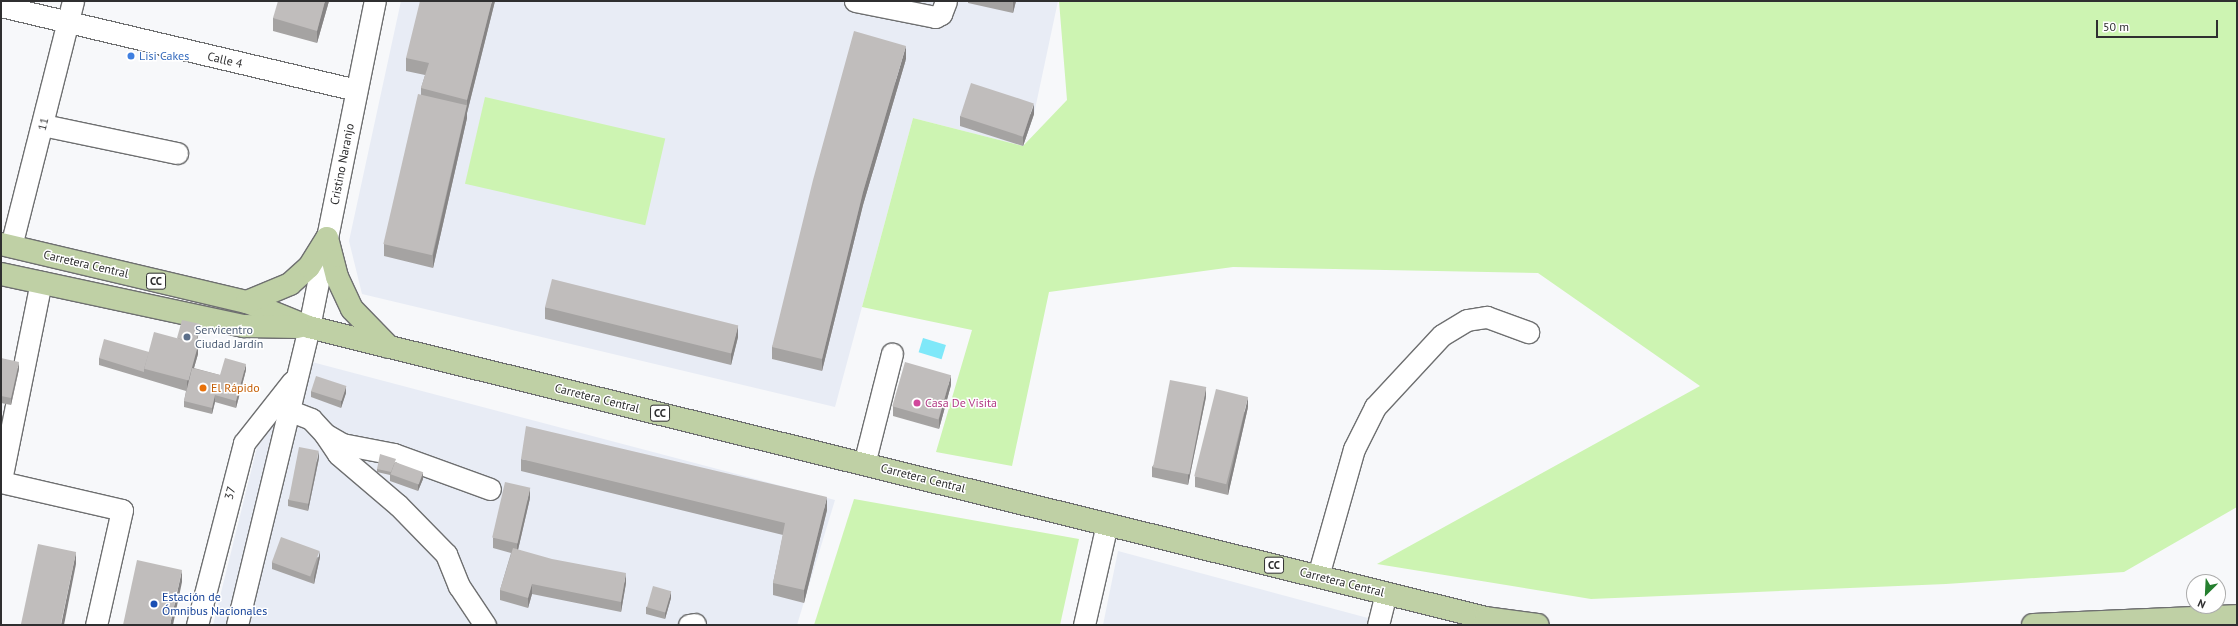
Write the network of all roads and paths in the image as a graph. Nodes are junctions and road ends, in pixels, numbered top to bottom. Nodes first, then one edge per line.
1 (73, 1) edge
2 (375, 1) edge
3 (855, 1) edge
4 (946, 1) edge
5 (1, 6) edge
6 (68, 22) junction
7 (356, 90) junction
8 (43, 125) junction
9 (177, 153) dead end
10 (328, 238) junction
11 (6, 245) edge
12 (48, 255) junction
13 (1, 274) edge
14 (41, 282) junction
15 (247, 302) junction
16 (309, 327) junction
17 (1528, 332) dead end
18 (389, 347) junction
19 (892, 353) dead end
20 (297, 377) junction
21 (288, 410) junction
22 (324, 433) junction
23 (864, 464) junction
24 (1, 481) edge
25 (490, 489) dead end
26 (1107, 524) junction
27 (1318, 576) junction
28 (1386, 592) junction
29 (2237, 616) edge
30 (1485, 621) edge
31 (96, 625) edge
32 (197, 625) edge
33 (237, 625) edge
34 (485, 625) edge
35 (1084, 625) edge
36 (1378, 625) edge
37 (1538, 625) edge
38 (2033, 625) edge

1 - 6 street, 11
2 - 7 street, Cristino Naranjo
3 - 4 street
5 - 6 street, Calle 4
6 - 7 street, Calle 4
6 - 8 street, 11
7 - 10 street, Cristino Naranjo
8 - 9 street
8 - 11 street, 11
10 - 15 main road
10 - 16 street, Cristino Naranjo
10 - 18 main road
11 - 12 main road, Carretera Central / CC
12 - 14 main road
12 - 15 main road, Carretera Central / CC
13 - 14 main road, Carretera Central / CC
14 - 16 main road, Carretera Central / CC
14 - 24 street
15 - 16 main road, Carretera Central / CC
16 - 18 main road, Carretera Central / CC
16 - 20 street, 37
17 - 27 street
18 - 23 main road, Carretera Central / CC
19 - 23 street
20 - 21 street, 37
20 - 32 street, 37
21 - 22 street
21 - 33 street, 37
22 - 25 street
22 - 34 street
23 - 26 main road, Carretera Central / CC
24 - 31 street
26 - 27 main road, Carretera Central / CC
26 - 35 street
27 - 28 main road, Carretera Central / CC
28 - 30 main road, Carretera Central / CC
28 - 36 street
29 - 38 main road
30 - 37 main road, Carretera Central / CC

